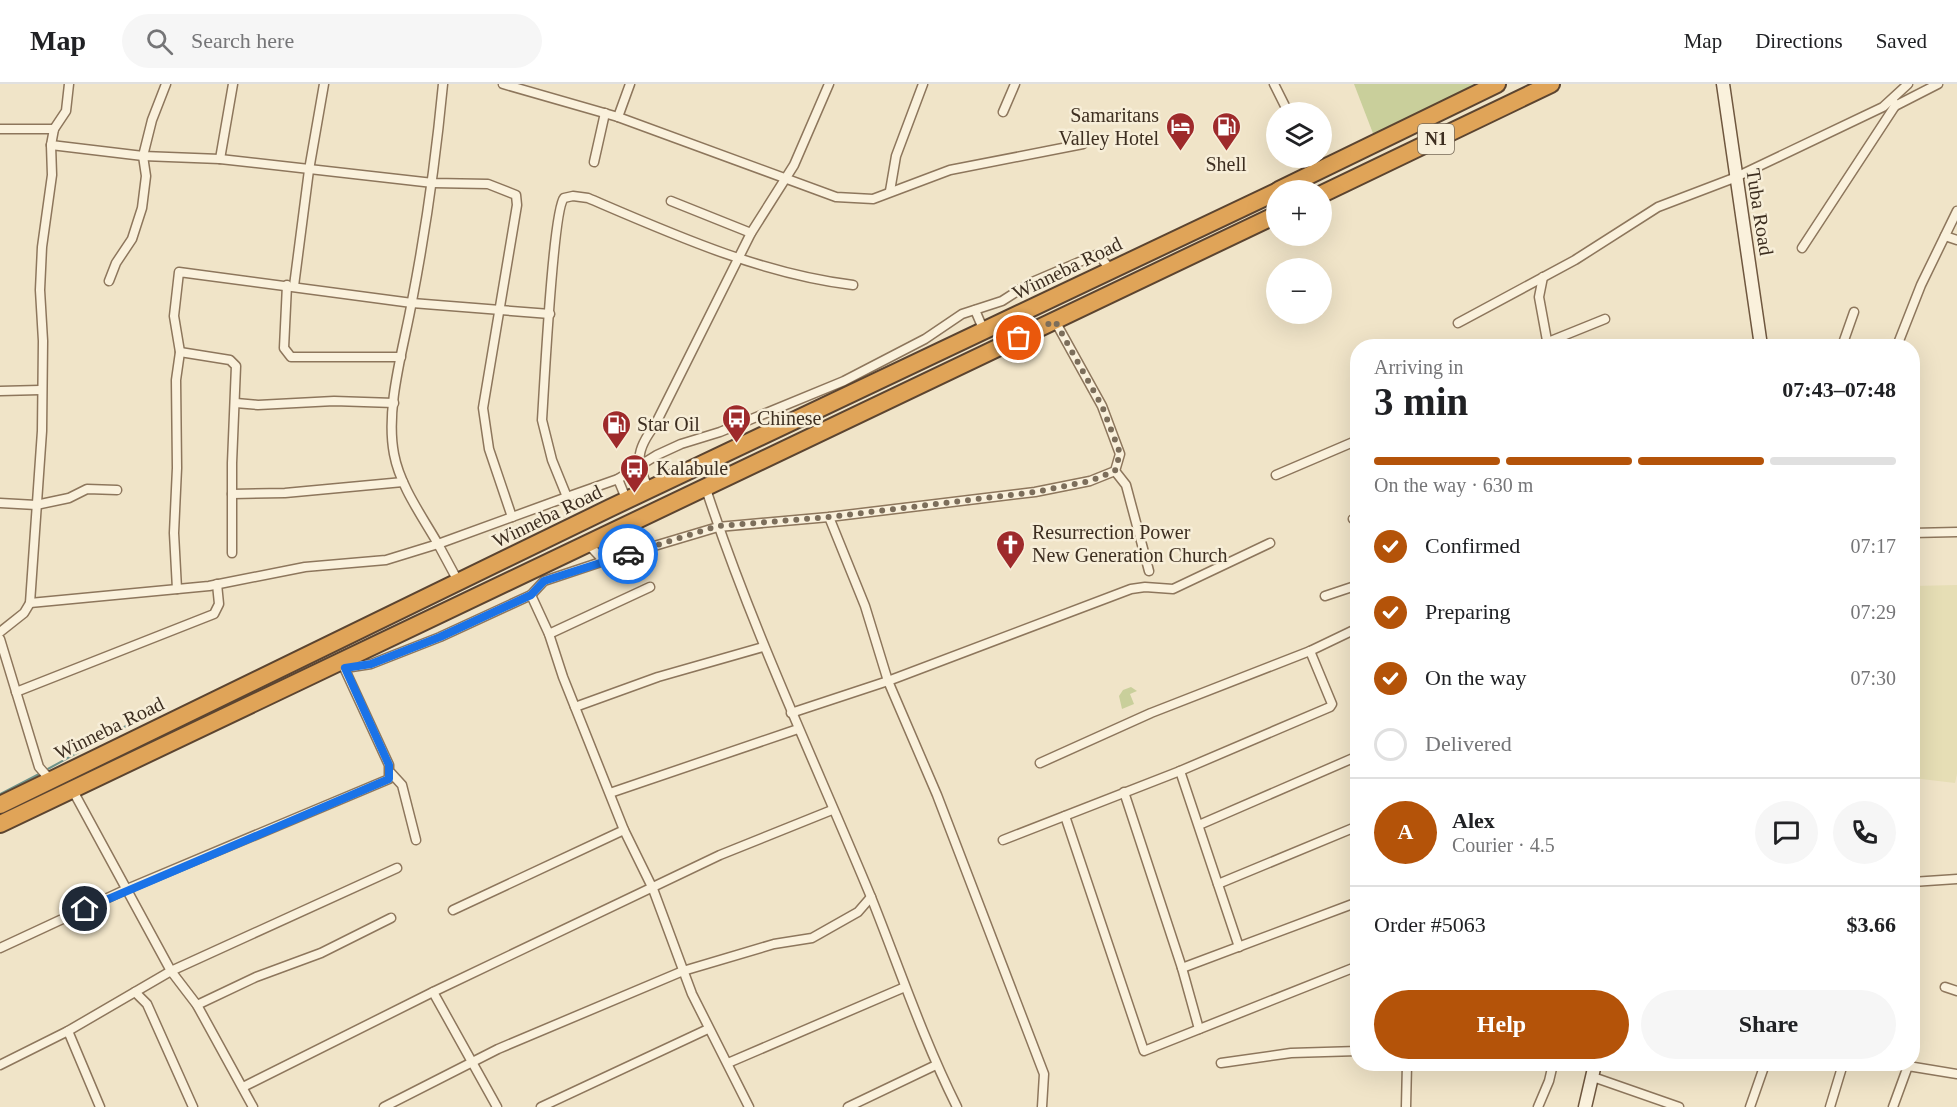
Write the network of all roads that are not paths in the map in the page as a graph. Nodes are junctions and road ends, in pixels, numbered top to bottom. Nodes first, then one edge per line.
1 (69, 84) edge
2 (166, 84) edge
3 (233, 84) edge
4 (324, 84) edge
5 (443, 84) edge
6 (503, 84) edge
7 (630, 84) edge
8 (829, 84) edge
9 (922, 84) edge
10 (1015, 84) edge
11 (1274, 84) edge
12 (1497, 84) edge
13 (1551, 84) edge
14 (1722, 84) edge
15 (1908, 84) edge
16 (1938, 84) edge
17 (1283, 102) edge
18 (1894, 103) junction
19 (1003, 112) dead end
20 (605, 114) junction
21 (618, 117) junction
22 (0, 129) edge
23 (54, 129) junction
24 (1376, 142) junction
25 (1083, 144) dead end
26 (51, 145) junction
27 (143, 156) junction
28 (1332, 157) edge
29 (220, 159) junction
30 (594, 162) dead end
31 (1386, 163) junction
32 (1308, 168) edge
33 (309, 170) junction
34 (786, 178) junction
35 (1734, 178) junction
36 (1292, 180) edge
37 (433, 183) junction
38 (1332, 189) edge
39 (890, 191) junction
40 (1266, 197) edge
41 (671, 201) dead end
42 (1957, 211) edge
43 (1266, 220) edge
44 (751, 233) junction
45 (1945, 236) junction
46 (1957, 240) edge
47 (1802, 248) dead end
48 (739, 258) junction
49 (1111, 270) junction
50 (1544, 277) junction
51 (109, 281) dead end
52 (853, 285) dead end
53 (291, 286) junction
54 (412, 303) junction
55 (498, 309) junction
56 (975, 310) junction
57 (1854, 312) dead end
58 (550, 314) junction
59 (1605, 319) dead end
60 (1055, 321) junction
61 (1458, 323) dead end
62 (984, 331) junction
63 (1547, 339) edge
64 (1559, 339) edge
65 (1760, 339) edge
66 (1844, 339) edge
67 (1899, 339) edge
68 (180, 352) junction
69 (400, 357) junction
70 (848, 388) junction
71 (40, 390) junction
72 (0, 391) edge
73 (236, 402) junction
74 (394, 403) junction
75 (1350, 443) edge
76 (639, 468) junction
77 (1115, 471) junction
78 (1276, 475) dead end
79 (618, 479) junction
80 (403, 482) junction
81 (706, 489) junction
82 (117, 490) dead end
83 (650, 491) junction
84 (232, 494) junction
85 (567, 497) junction
86 (627, 501) junction
87 (0, 503) edge
88 (36, 505) junction
89 (512, 517) junction
90 (829, 517) junction
91 (718, 526) junction
92 (1957, 532) edge
93 (1920, 533) edge
94 (1270, 543) dead end
95 (438, 544) junction
96 (588, 544) junction
97 (232, 554) dead end
98 (604, 561) junction
99 (1149, 571) dead end
100 (459, 583) junction
101 (218, 584) junction
102 (650, 587) dead end
103 (1350, 588) edge
104 (177, 589) junction
105 (531, 595) junction
106 (1325, 597) dead end
107 (30, 603) junction
108 (378, 623) junction
109 (1350, 632) edge
110 (0, 633) edge
111 (549, 634) junction
112 (0, 639) edge
113 (384, 642) junction
114 (763, 646) junction
115 (1310, 651) junction
116 (343, 665) junction
117 (888, 681) junction
118 (16, 692) junction
119 (575, 707) junction
120 (792, 713) junction
121 (798, 729) junction
122 (1350, 759) edge
123 (1040, 763) dead end
124 (1180, 771) junction
125 (391, 773) junction
126 (56, 778) junction
127 (72, 789) junction
128 (1124, 792) junction
129 (610, 793) junction
130 (0, 805) edge
131 (832, 810) junction
132 (1065, 816) junction
133 (0, 824) edge
134 (1199, 825) junction
135 (1350, 829) edge
136 (624, 830) junction
137 (416, 840) dead end
138 (1003, 840) dead end
139 (398, 868) dead end
140 (1957, 879) edge
141 (1920, 881) edge
142 (1218, 884) junction
143 (128, 889) junction
144 (653, 889) junction
145 (870, 897) junction
146 (1350, 905) edge
147 (453, 910) dead end
148 (391, 918) dead end
149 (1239, 947) junction
150 (0, 948) edge
151 (1182, 968) junction
152 (1350, 969) edge
153 (171, 971) junction
154 (683, 971) junction
155 (906, 987) junction
156 (1946, 987) dead end
157 (1957, 991) edge
158 (135, 992) junction
159 (433, 992) junction
160 (197, 1005) junction
161 (708, 1029) junction
162 (1199, 1029) junction
163 (68, 1031) junction
164 (1350, 1051) edge
165 (473, 1062) junction
166 (728, 1063) junction
167 (1221, 1063) dead end
168 (0, 1065) edge
169 (936, 1065) junction
170 (1920, 1068) edge
171 (1407, 1071) edge
172 (1552, 1071) edge
173 (1594, 1071) edge
174 (1763, 1071) edge
175 (1841, 1071) edge
176 (1906, 1071) edge
177 (1957, 1074) edge
178 (1593, 1077) junction
179 (243, 1087) junction
180 (1659, 1103) edge
181 (100, 1107) edge
182 (193, 1107) edge
183 (253, 1107) edge
184 (384, 1107) edge
185 (497, 1107) edge
186 (541, 1107) edge
187 (749, 1107) edge
188 (848, 1107) edge
189 (957, 1107) edge
190 (1042, 1107) edge
191 (1406, 1107) edge
192 (1538, 1107) edge
193 (1585, 1107) edge
194 (1679, 1107) edge
195 (1750, 1107) edge
196 (1830, 1107) edge
197 (1893, 1107) edge

1 - 23 street
2 - 27 street
3 - 29 street
4 - 33 street
5 - 37 street
6 - 20 street
7 - 21 street
8 - 34 street
9 - 39 street
10 - 19 street
11 - 17 street
12 - 24 highway, Winneba Road / N1
13 - 31 highway, N1
14 - 35 street, Tuba Road
15 - 18 street
16 - 18 street
18 - 35 street
18 - 47 street
20 - 21 street
20 - 30 street
21 - 34 street
22 - 23 street
23 - 26 street
24 - 28 highway, Winneba Road / N1
24 - 31 highway
25 - 39 street
26 - 27 street
26 - 71 street
27 - 29 street
27 - 51 street
29 - 33 street
31 - 38 highway, N1
32 - 36 highway, Winneba Road / N1
33 - 37 street
33 - 53 street
34 - 39 street
34 - 44 street
35 - 50 street
35 - 65 street, Tuba Road
37 - 54 street
37 - 55 street
40 - 49 highway, Winneba Road / N1
41 - 44 street
42 - 45 street
43 - 60 highway, Winneba Road
44 - 48 street
45 - 46 street
45 - 67 street
48 - 52 street
48 - 58 street
48 - 76 street
49 - 56 street
49 - 62 highway, Winneba Road / N1
50 - 61 street
50 - 63 street
53 - 54 street
53 - 68 street
53 - 69 street
54 - 55 street
54 - 69 street
55 - 58 street
55 - 89 street
56 - 62 street
56 - 70 street
57 - 66 street
58 - 85 street
59 - 64 street
60 - 77 street
60 - 81 highway, Winneba Road
62 - 70 highway, Winneba Road / N1
68 - 73 street
68 - 104 street
69 - 74 street
70 - 76 street
70 - 83 highway, Winneba Road / N1
71 - 72 street
71 - 88 street
73 - 74 street
73 - 84 street
74 - 80 street
75 - 78 street
76 - 79 street
76 - 83 street
77 - 90 street
77 - 99 street
79 - 85 street
79 - 86 street
80 - 84 street
80 - 95 street
81 - 91 street
81 - 96 highway, Winneba Road
82 - 88 street
83 - 86 highway, Winneba Road / N1
84 - 97 street
85 - 89 street
86 - 100 highway, Winneba Road / N1
87 - 88 street
88 - 107 street
89 - 95 street
90 - 91 street
90 - 117 street
91 - 98 street
91 - 114 street
92 - 93 street
94 - 117 street
95 - 100 street
95 - 101 street
96 - 98 street
96 - 113 highway, Winneba Road
98 - 105 street
100 - 108 highway, Winneba Road / N1
101 - 104 street
101 - 118 street
102 - 111 street
103 - 106 street
104 - 107 street
105 - 111 street
105 - 116 street
107 - 110 street
108 - 113 highway
108 - 126 highway, Winneba Road / N1
109 - 115 street
111 - 119 street
112 - 118 street
113 - 116 highway, Winneba Road
114 - 119 street
114 - 120 street
115 - 123 street
115 - 124 street
116 - 125 street
116 - 127 highway, Winneba Road
117 - 120 street
117 - 190 street
118 - 126 street
119 - 129 street
120 - 121 street
121 - 129 street
121 - 131 street
122 - 134 street
124 - 128 street
124 - 134 street
125 - 137 street
125 - 143 street
126 - 130 highway, Winneba Road / N1
127 - 133 highway, Winneba Road
127 - 143 street
128 - 132 street
128 - 151 street
129 - 136 street
131 - 144 street
131 - 145 street
132 - 138 street
132 - 162 street
134 - 142 street
135 - 142 street
136 - 144 street
136 - 147 street
139 - 153 street
140 - 141 street
142 - 149 street
143 - 150 street
143 - 153 street
144 - 154 street
144 - 159 street
145 - 154 street
145 - 155 street
146 - 149 street
148 - 160 street
149 - 151 street
151 - 162 street
152 - 162 street
153 - 158 street
153 - 160 street
154 - 161 street
154 - 165 street
155 - 166 street
155 - 169 street
156 - 157 street
158 - 163 street
158 - 182 street
159 - 165 street
159 - 179 street
160 - 179 street
161 - 166 street
161 - 186 street
163 - 168 street
163 - 181 street
164 - 167 street
165 - 184 street
165 - 185 street
166 - 187 street
169 - 188 street
169 - 189 street
170 - 177 street
171 - 191 street
172 - 192 street
173 - 178 street
174 - 195 street
175 - 196 street
176 - 197 street
178 - 180 street
178 - 193 street
179 - 183 street
180 - 194 street

